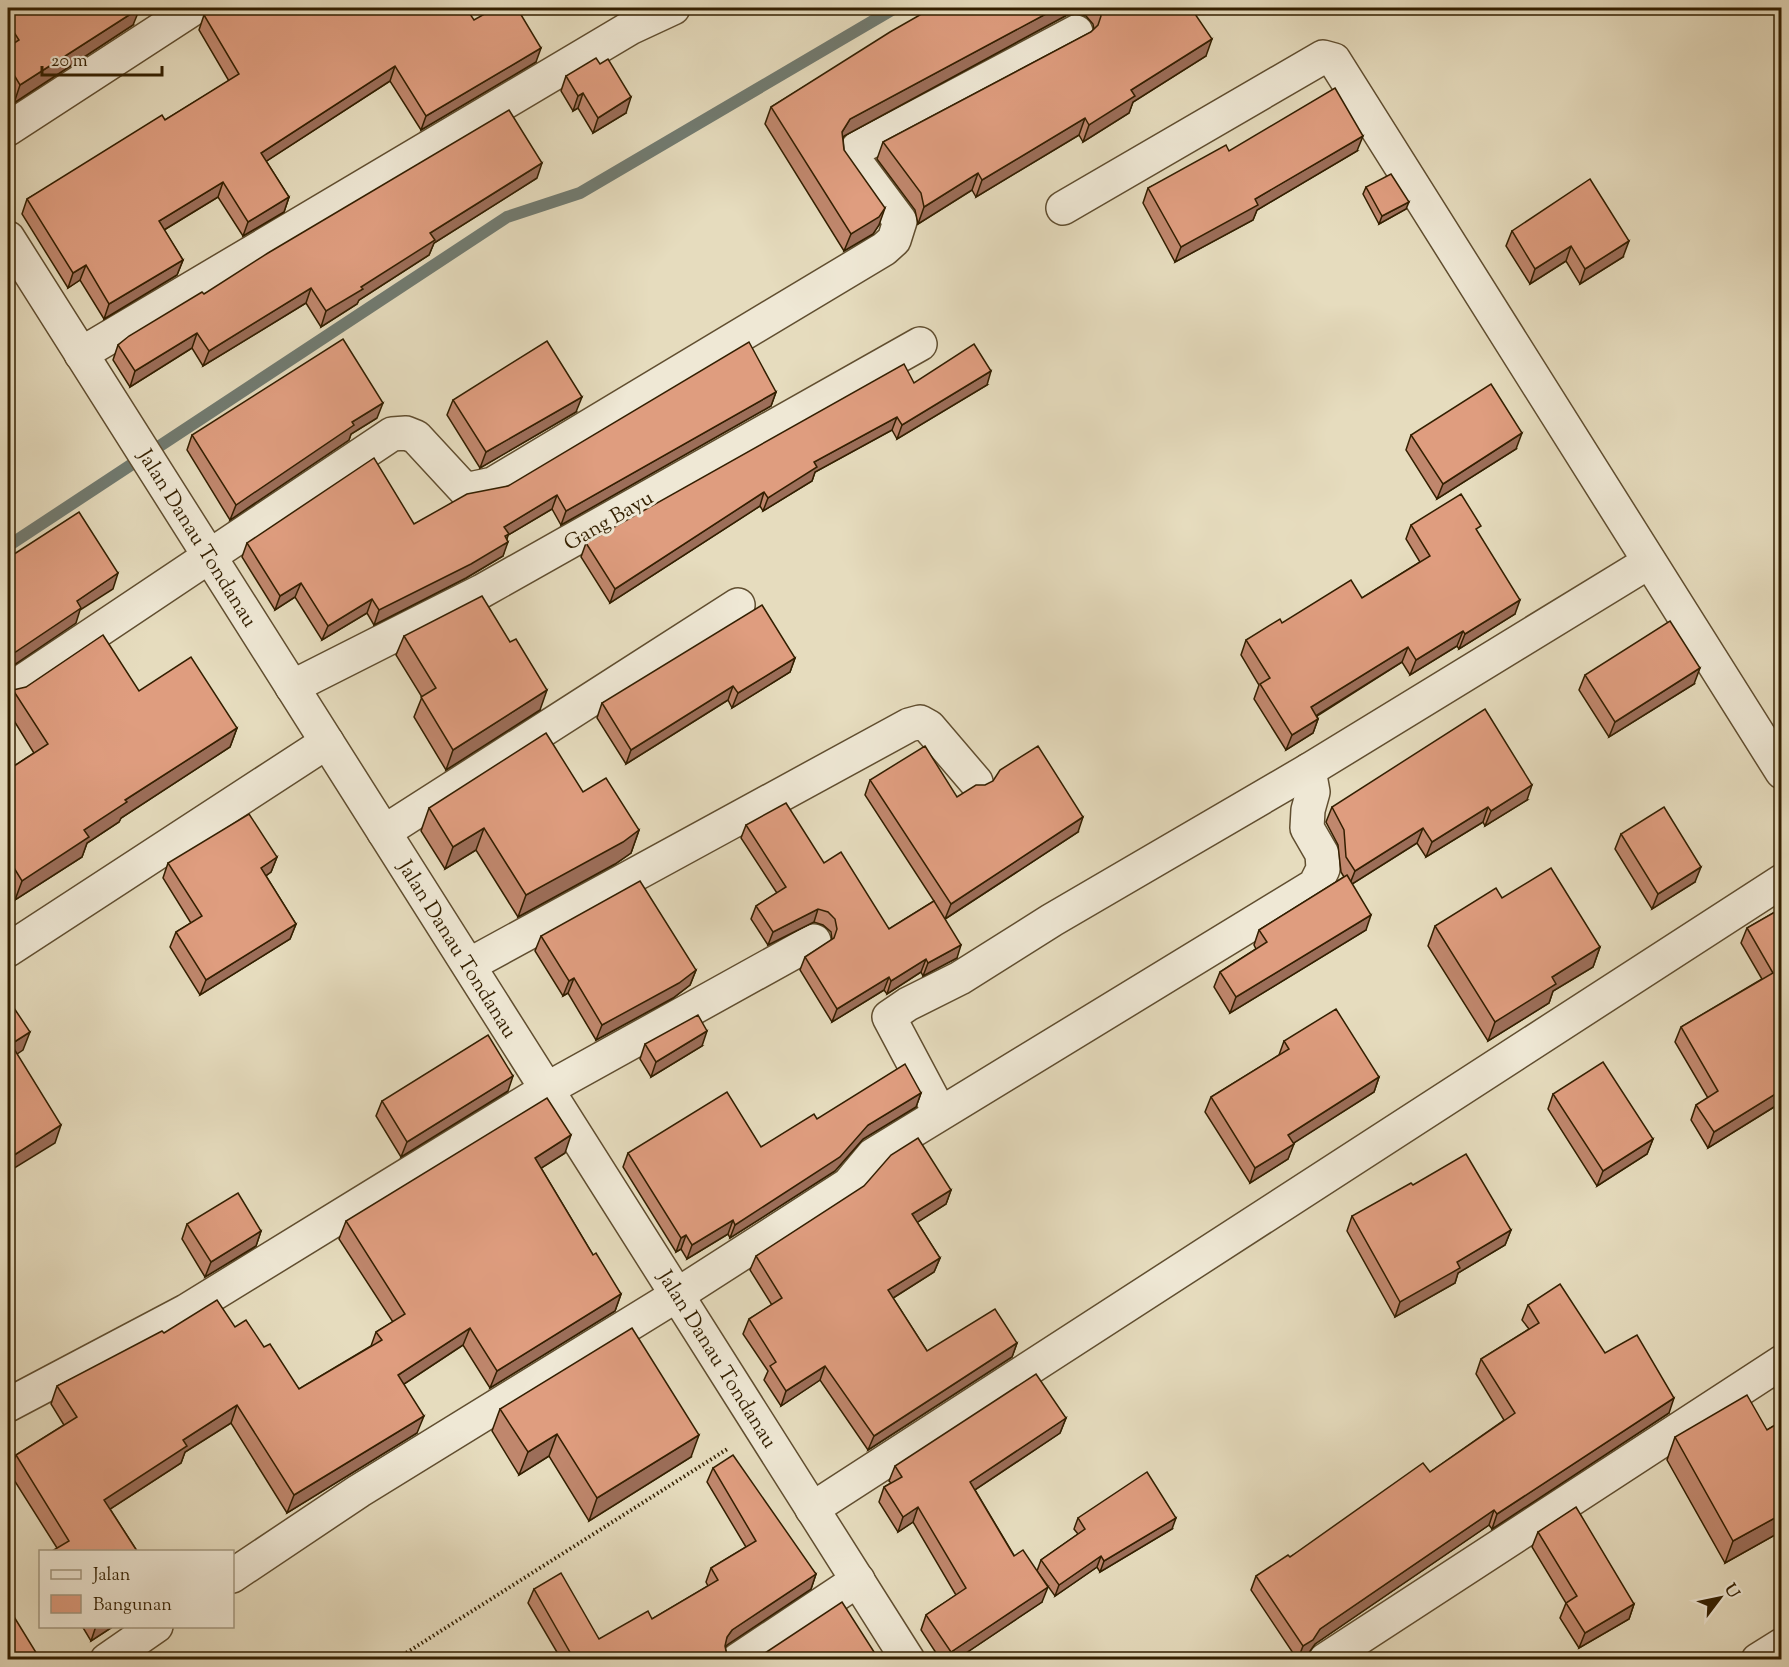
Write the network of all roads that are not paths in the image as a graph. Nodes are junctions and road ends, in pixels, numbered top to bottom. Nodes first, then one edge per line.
1 (194, 8) edge
2 (673, 8) edge
3 (1076, 32) dead end
4 (8, 129) edge
5 (1063, 208) dead end
6 (8, 238) edge
7 (920, 344) dead end
8 (81, 354) junction
9 (208, 555) junction
10 (1650, 562) junction
11 (738, 605) dead end
12 (292, 687) junction
13 (8, 691) edge
14 (327, 742) junction
15 (1778, 757) edge
16 (1309, 770) junction
17 (976, 782) edge
18 (384, 832) junction
19 (1782, 881) edge
20 (814, 941) dead end
21 (8, 950) edge
22 (469, 965) junction
23 (547, 1089) junction
24 (940, 1113) junction
25 (677, 1295) junction
26 (1782, 1362) edge
27 (8, 1405) edge
28 (812, 1509) junction
29 (234, 1575) edge
30 (858, 1580) junction
31 (153, 1628) edge
32 (1782, 1645) edge
33 (107, 1659) edge
34 (738, 1659) edge
35 (908, 1659) edge
36 (1324, 1659) edge
37 (1758, 1659) edge

1 - 4 street
2 - 8 street
3 - 9 street
5 - 10 street
6 - 8 street, Jalan Danau Tondanau
7 - 12 street, Gang Bayu
8 - 9 street, Jalan Danau Tondanau
9 - 12 street, Jalan Danau Tondanau
9 - 13 street
10 - 15 street
10 - 16 street
11 - 18 street
12 - 14 street, Jalan Danau Tondanau
14 - 18 street, Jalan Danau Tondanau
14 - 21 street
16 - 24 street
16 - 24 street
17 - 22 street
18 - 22 street, Jalan Danau Tondanau
19 - 28 street
20 - 23 street
22 - 23 street, Jalan Danau Tondanau
23 - 25 street, Jalan Danau Tondanau
23 - 27 street
24 - 25 street
25 - 28 street, Jalan Danau Tondanau
25 - 29 street
26 - 36 street
28 - 30 street, Jalan Danau Tondanau
30 - 34 street
30 - 35 street, Jalan Danau Tondanau
31 - 33 street
32 - 37 street

